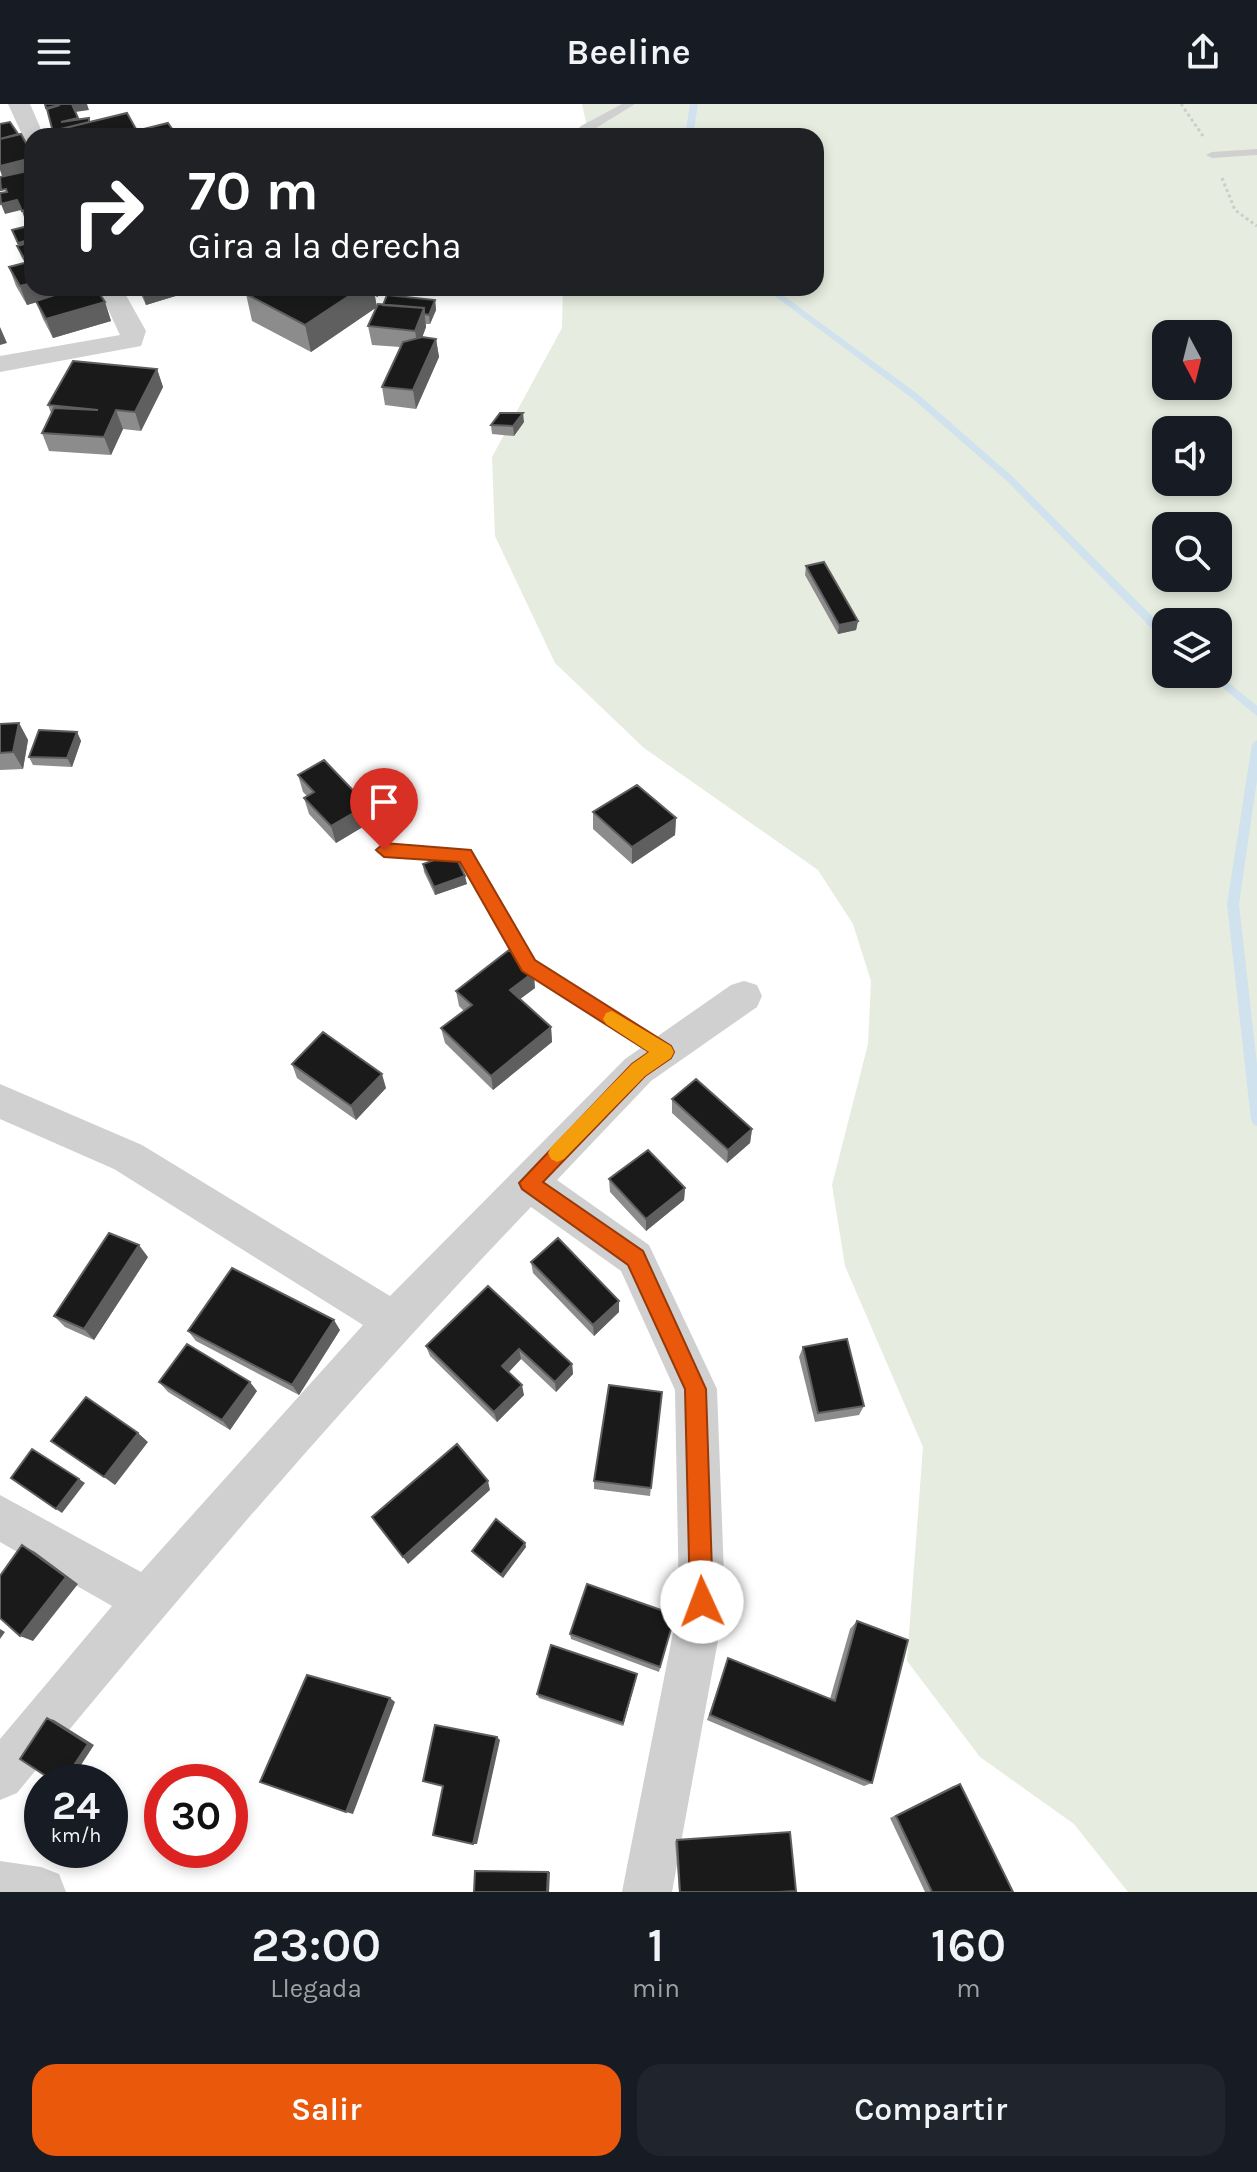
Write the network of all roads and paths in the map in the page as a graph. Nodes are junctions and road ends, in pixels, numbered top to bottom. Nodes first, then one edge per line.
1 (19, 104) edge
2 (630, 104) edge
3 (30, 128) edge
4 (585, 128) edge
5 (1257, 152) edge
6 (1212, 155) dead end
7 (114, 296) edge
8 (0, 364) edge
9 (384, 850) dead end
10 (744, 996) dead end
11 (664, 1052) junction
12 (0, 1101) edge
13 (529, 1183) junction
14 (394, 1321) junction
15 (0, 1517) edge
16 (146, 1600) junction
17 (0, 1776) edge
18 (0, 1886) edge
19 (41, 1892) edge
20 (647, 1892) edge

1 - 3 street
2 - 4 lane
5 - 6 lane
7 - 8 street
9 - 11 lane
10 - 11 street
11 - 13 street
12 - 14 street
13 - 14 street
13 - 20 street
14 - 16 street
15 - 16 street
16 - 17 street
18 - 19 street

